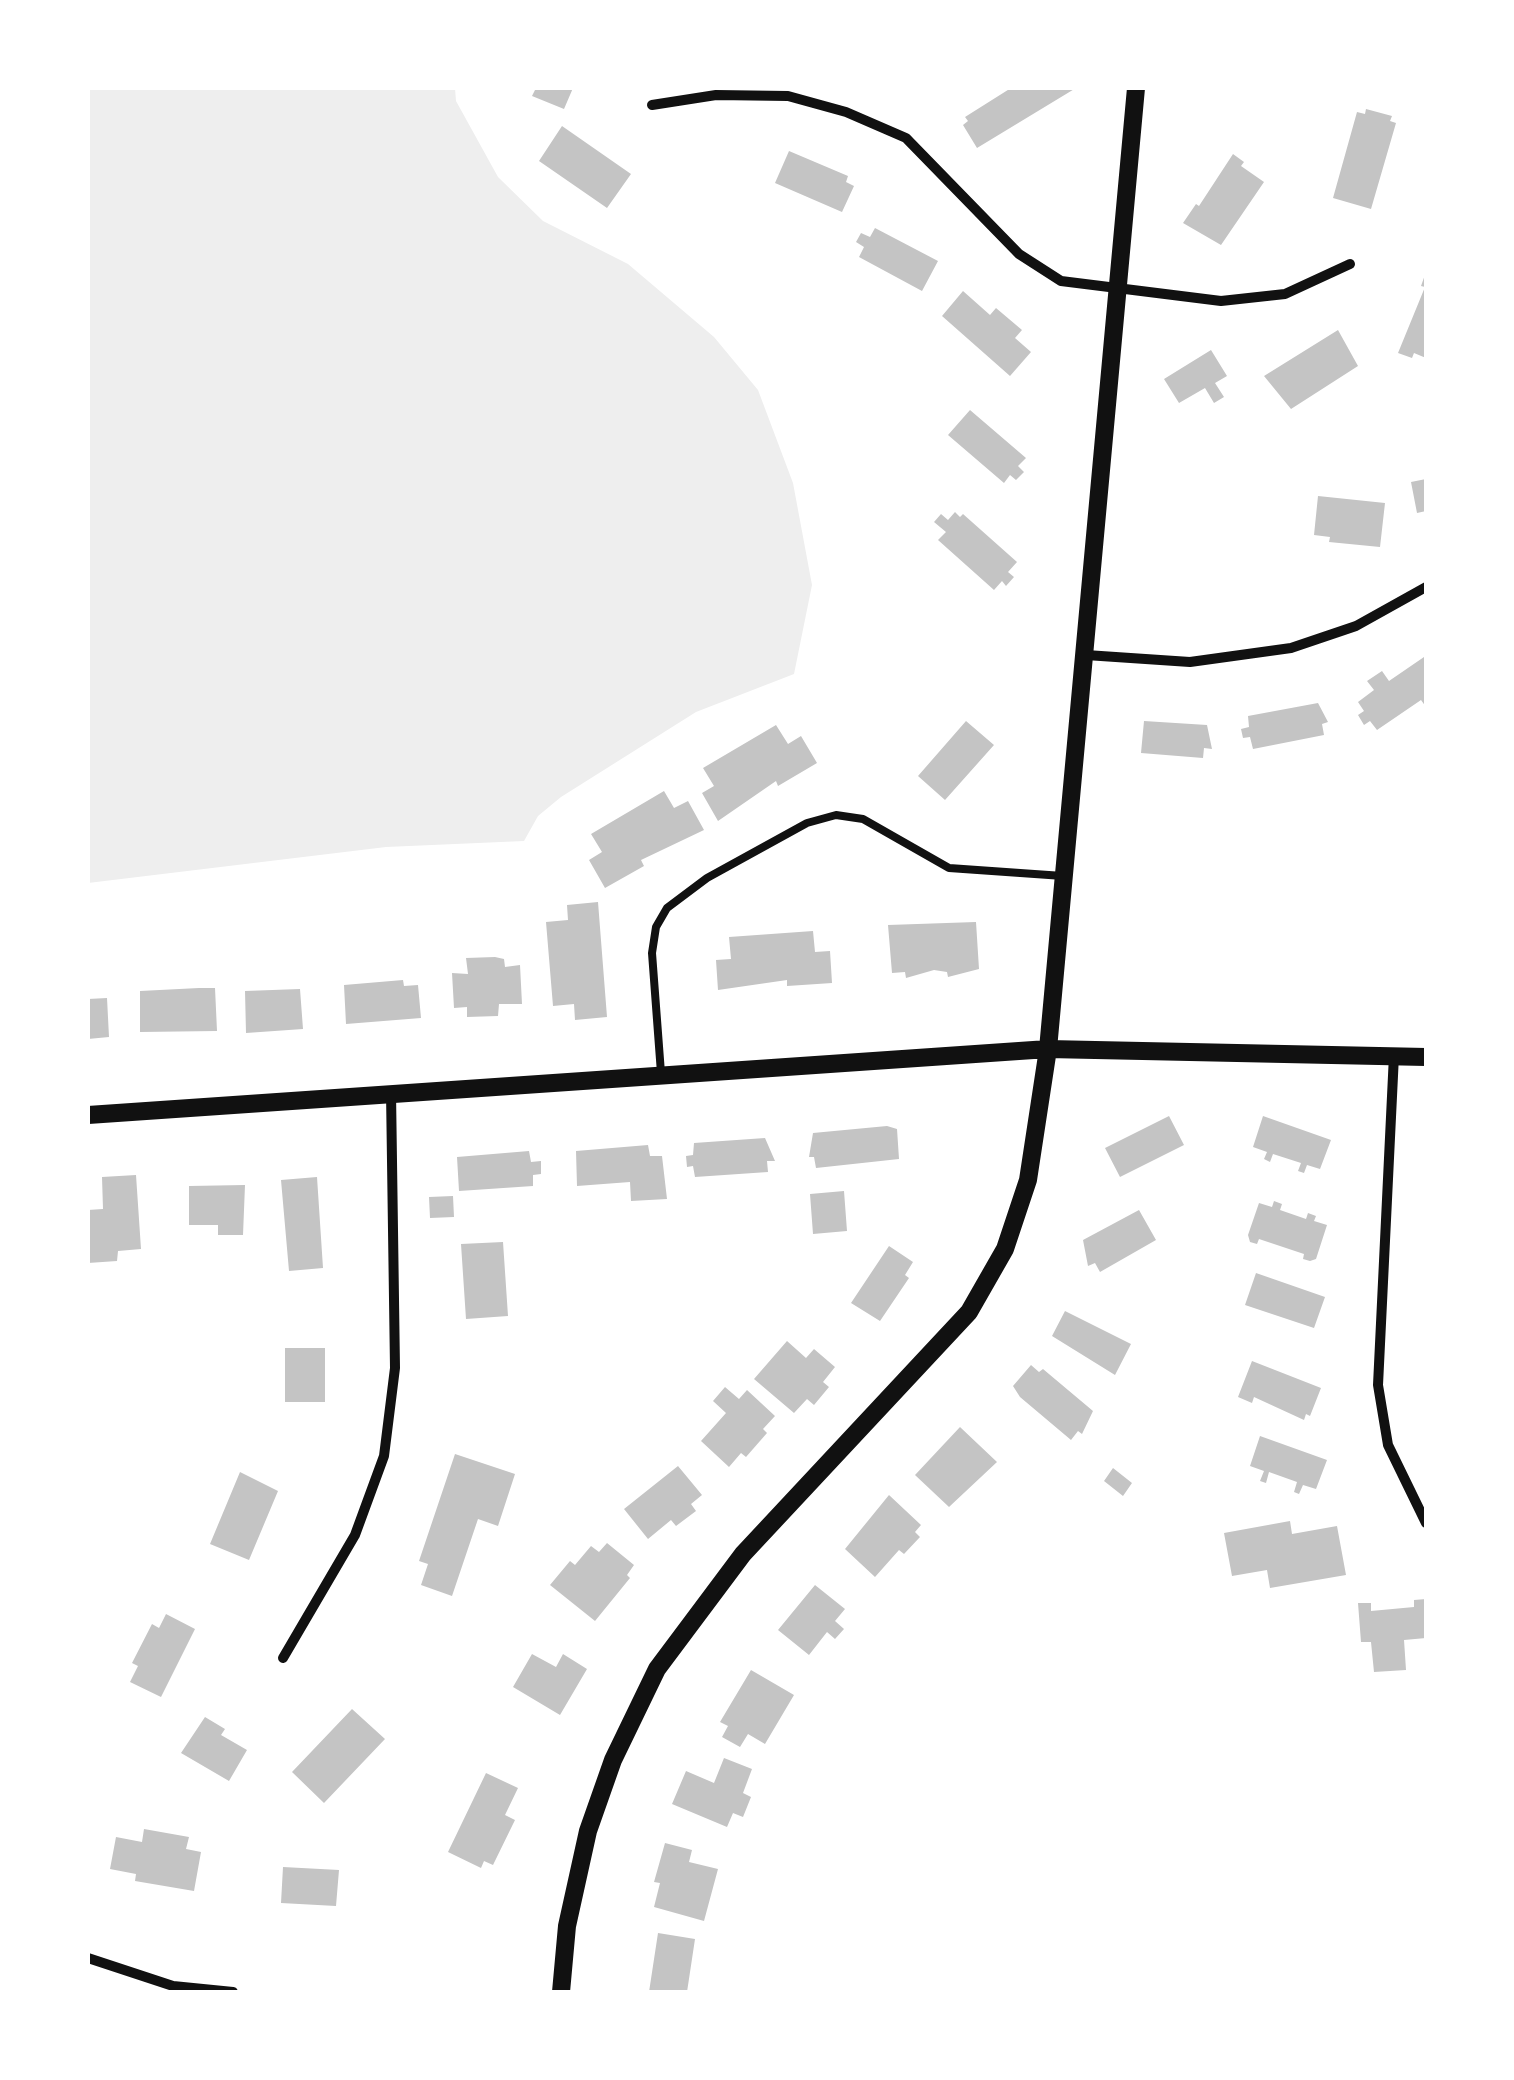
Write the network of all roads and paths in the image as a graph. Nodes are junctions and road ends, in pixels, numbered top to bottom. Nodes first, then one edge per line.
1 (1136, 88) edge
2 (652, 105) dead end
3 (1350, 264) dead end
4 (1116, 288) junction
5 (1426, 588) edge
6 (1086, 656) junction
7 (1063, 876) junction
8 (1048, 1048) junction
9 (1394, 1054) junction
10 (1426, 1056) edge
11 (661, 1073) junction
12 (391, 1092) junction
13 (88, 1115) edge
14 (1426, 1523) edge
15 (283, 1658) dead end
16 (88, 1958) edge
17 (234, 1992) edge
18 (561, 1992) edge

1 - 4 street
2 - 4 street
3 - 4 street
4 - 6 street
5 - 6 street
6 - 7 street
7 - 8 street
7 - 11 lane
8 - 9 street
8 - 11 street
8 - 18 street
9 - 10 street
9 - 14 street
11 - 12 street
12 - 13 street
12 - 15 street
16 - 17 street

